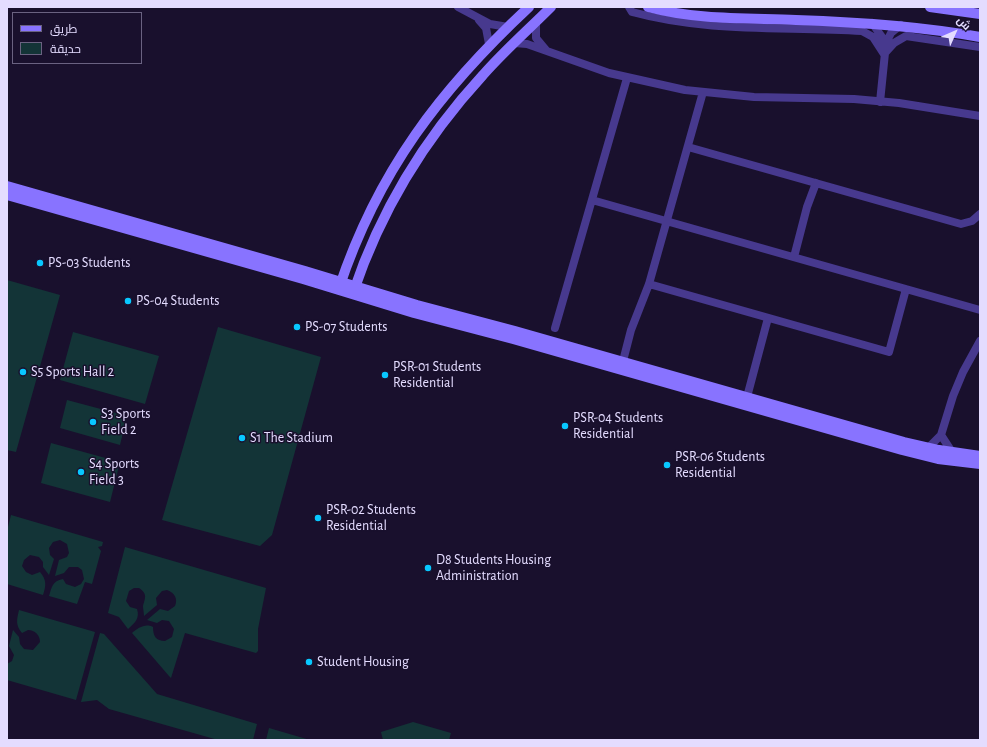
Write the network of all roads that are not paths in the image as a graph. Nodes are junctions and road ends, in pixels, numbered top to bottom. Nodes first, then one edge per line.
1 (458, 7) edge
2 (529, 7) edge
3 (552, 7) edge
4 (629, 7) edge
5 (648, 7) edge
6 (930, 7) edge
7 (948, 8) edge
8 (980, 14) edge
9 (479, 19) junction
10 (536, 22) junction
11 (872, 23) junction
12 (901, 25) junction
13 (508, 27) junction
14 (980, 37) edge
15 (536, 38) junction
16 (489, 44) junction
17 (514, 44) junction
18 (980, 46) edge
19 (534, 47) junction
20 (884, 52) junction
21 (552, 54) junction
22 (627, 78) junction
23 (703, 92) junction
24 (880, 102) junction
25 (980, 116) edge
26 (688, 147) junction
27 (816, 183) junction
28 (7, 186) edge
29 (7, 195) edge
30 (592, 200) junction
31 (980, 214) edge
32 (667, 220) junction
33 (794, 257) junction
34 (649, 284) junction
35 (339, 286) junction
36 (906, 289) junction
37 (354, 291) junction
38 (980, 310) edge
39 (768, 318) junction
40 (555, 328) dead end
41 (980, 341) edge
42 (623, 362) junction
43 (747, 397) junction
44 (941, 436) junction
45 (928, 448) junction
46 (952, 452) junction
47 (980, 456) edge
48 (980, 464) edge

1 - 9 street
2 - 13 main road
3 - 10 main road
4 - 20 street
5 - 11 main road
6 - 7 main road
7 - 8 main road
9 - 13 street
9 - 16 street
10 - 15 street
10 - 17 main road
11 - 12 main road
11 - 20 street
12 - 14 main road
12 - 20 street
13 - 16 main road
15 - 19 street
15 - 21 street
16 - 35 main road
17 - 19 street
17 - 37 main road
18 - 20 street
19 - 21 street
20 - 24 street
21 - 22 street
22 - 23 street
22 - 30 street
23 - 24 street
23 - 26 street
24 - 25 street
26 - 27 street
26 - 32 street
27 - 31 street
27 - 33 street
28 - 35 main road
29 - 35 main road
30 - 32 street
30 - 40 street
32 - 33 street
32 - 34 street
33 - 36 street
34 - 39 street
34 - 42 street
35 - 37 main road
36 - 38 street
36 - 39 street
37 - 42 main road
37 - 48 main road
39 - 43 street
41 - 44 street
42 - 43 main road
43 - 45 main road
44 - 45 street
44 - 46 street
45 - 46 main road
46 - 47 main road

